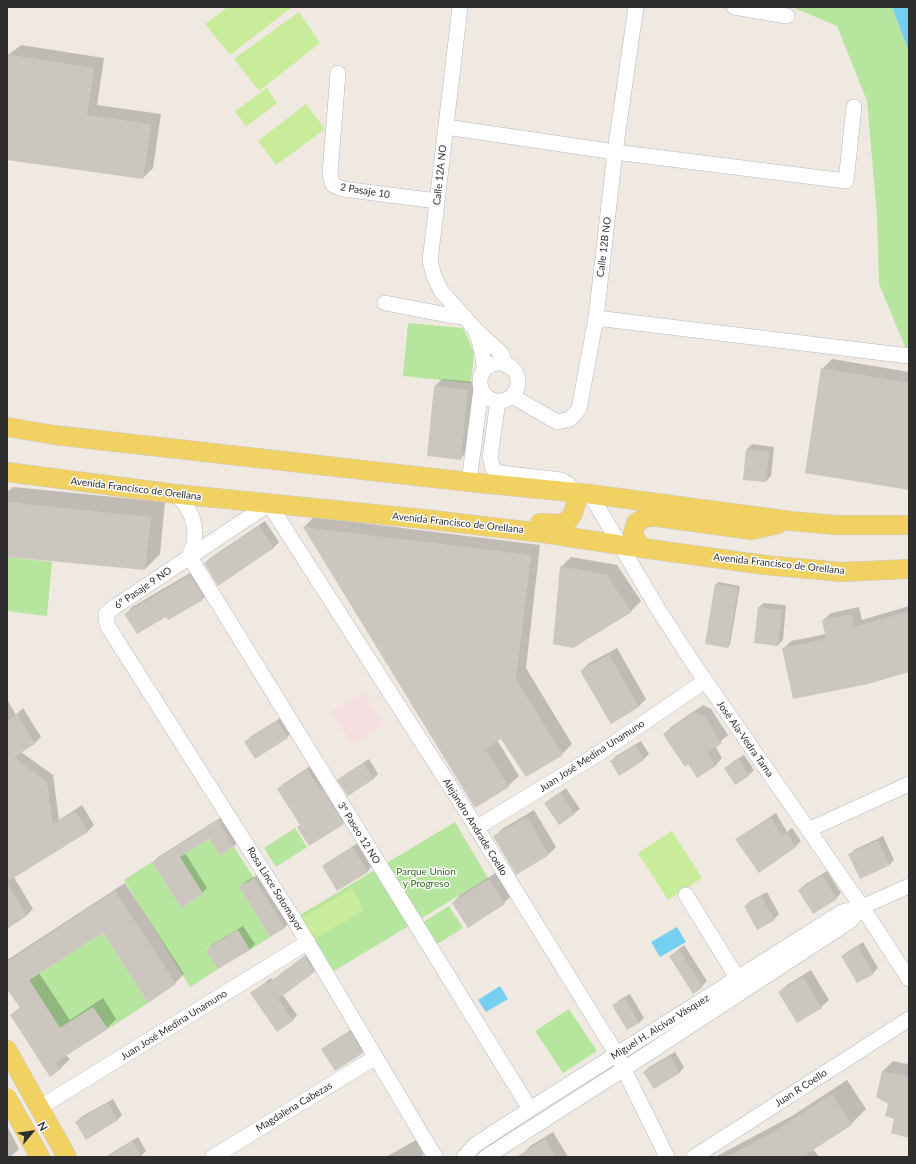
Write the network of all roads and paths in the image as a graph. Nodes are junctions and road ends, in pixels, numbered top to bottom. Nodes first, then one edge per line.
1 (460, 7) edge
2 (636, 7) edge
3 (734, 7) edge
4 (787, 16) dead end
5 (338, 73) dead end
6 (854, 107) dead end
7 (446, 127) junction
8 (615, 152) junction
9 (437, 201) junction
10 (385, 303) dead end
11 (596, 318) junction
12 (470, 323) junction
13 (909, 356) edge
14 (506, 364) junction
15 (485, 369) junction
16 (481, 389) junction
17 (512, 396) junction
18 (498, 401) junction
19 (7, 423) edge
20 (7, 427) edge
21 (54, 435) junction
22 (7, 472) edge
23 (469, 482) junction
24 (582, 493) junction
25 (176, 494) junction
26 (269, 504) junction
27 (424, 519) junction
28 (791, 521) junction
29 (909, 525) edge
30 (620, 545) junction
31 (647, 549) junction
32 (189, 556) junction
33 (909, 569) edge
34 (107, 625) joint
35 (705, 681) junction
36 (909, 784) edge
37 (476, 828) junction
38 (808, 830) junction
39 (909, 886) edge
40 (686, 896) dead end
41 (862, 907) junction
42 (308, 942) junction
43 (738, 979) junction
44 (909, 979) edge
45 (909, 1019) edge
46 (7, 1050) edge
47 (616, 1053) junction
48 (376, 1057) junction
49 (624, 1069) junction
50 (7, 1098) edge
51 (39, 1108) junction
52 (530, 1109) junction
53 (40, 1157) edge
54 (67, 1157) edge
55 (213, 1157) edge
56 (435, 1157) edge
57 (464, 1157) edge
58 (486, 1157) edge
59 (667, 1157) edge
60 (694, 1157) edge

1 - 7 street, Calle 12A NO
2 - 8 street, Calle 12B NO
3 - 4 street
5 - 9 street, 2 Pasaje 10
6 - 8 street
7 - 8 street
7 - 9 street, Calle 12A NO
8 - 11 street, Calle 12B NO
9 - 12 street, Calle 12A NO
10 - 12 street
11 - 13 street
11 - 17 street, Calle 12B NO
12 - 14 street, Calle 12A NO
12 - 15 street, Calle 12A NO
14 - 15 street
14 - 17 street
15 - 16 street
16 - 18 street
16 - 23 street
17 - 18 street
18 - 24 street
19 - 21 main road
20 - 21 main road
21 - 23 main road
22 - 25 main road, Avenida Francisco de Orellana
23 - 24 main road
24 - 27 main road
24 - 28 main road
24 - 30 street, José Ala-Vedra Tama
25 - 26 main road, Avenida Francisco de Orellana
25 - 32 street
26 - 27 main road, Avenida Francisco de Orellana
26 - 32 street, 6º Pasaje 9 NO
26 - 37 street, Alejandro Andrade Coello
27 - 30 main road, Avenida Francisco de Orellana
28 - 29 main road
28 - 31 main road
30 - 31 main road, Avenida Francisco de Orellana
30 - 35 street, José Ala-Vedra Tama
31 - 33 main road, Avenida Francisco de Orellana
32 - 34 street, 6º Pasaje 9 NO
32 - 52 street, 3º Paseo 12 NO
34 - 42 street, Rosa Lince Sotomayor
35 - 37 street, Juan José Medina Unamuno
35 - 38 street, José Ala-Vedra Tama
36 - 38 street
37 - 47 street, Alejandro Andrade Coello
38 - 41 street, José Ala-Vedra Tama
39 - 41 street, Miguel H. Alcívar Vásquez
40 - 43 street
41 - 43 street, Miguel H. Alcívar Vásquez
41 - 44 street, José Ala-Vedra Tama
41 - 49 street, Miguel H. Alcívar Vásquez
42 - 48 street, Rosa Lince Sotomayor
42 - 51 street, Juan José Medina Unamuno
43 - 47 street, Miguel H. Alcívar Vásquez
45 - 60 street, Juan R Coello
46 - 51 main road
47 - 49 street, Alejandro Andrade Coello
47 - 52 street, Miguel H. Alcívar Vásquez
48 - 55 street, Magdalena Cabezas
48 - 56 street, Rosa Lince Sotomayor
49 - 58 street, Miguel H. Alcívar Vásquez
49 - 59 street, Alejandro Andrade Coello
50 - 53 main road
51 - 54 main road
52 - 57 street, Miguel H. Alcívar Vásquez

